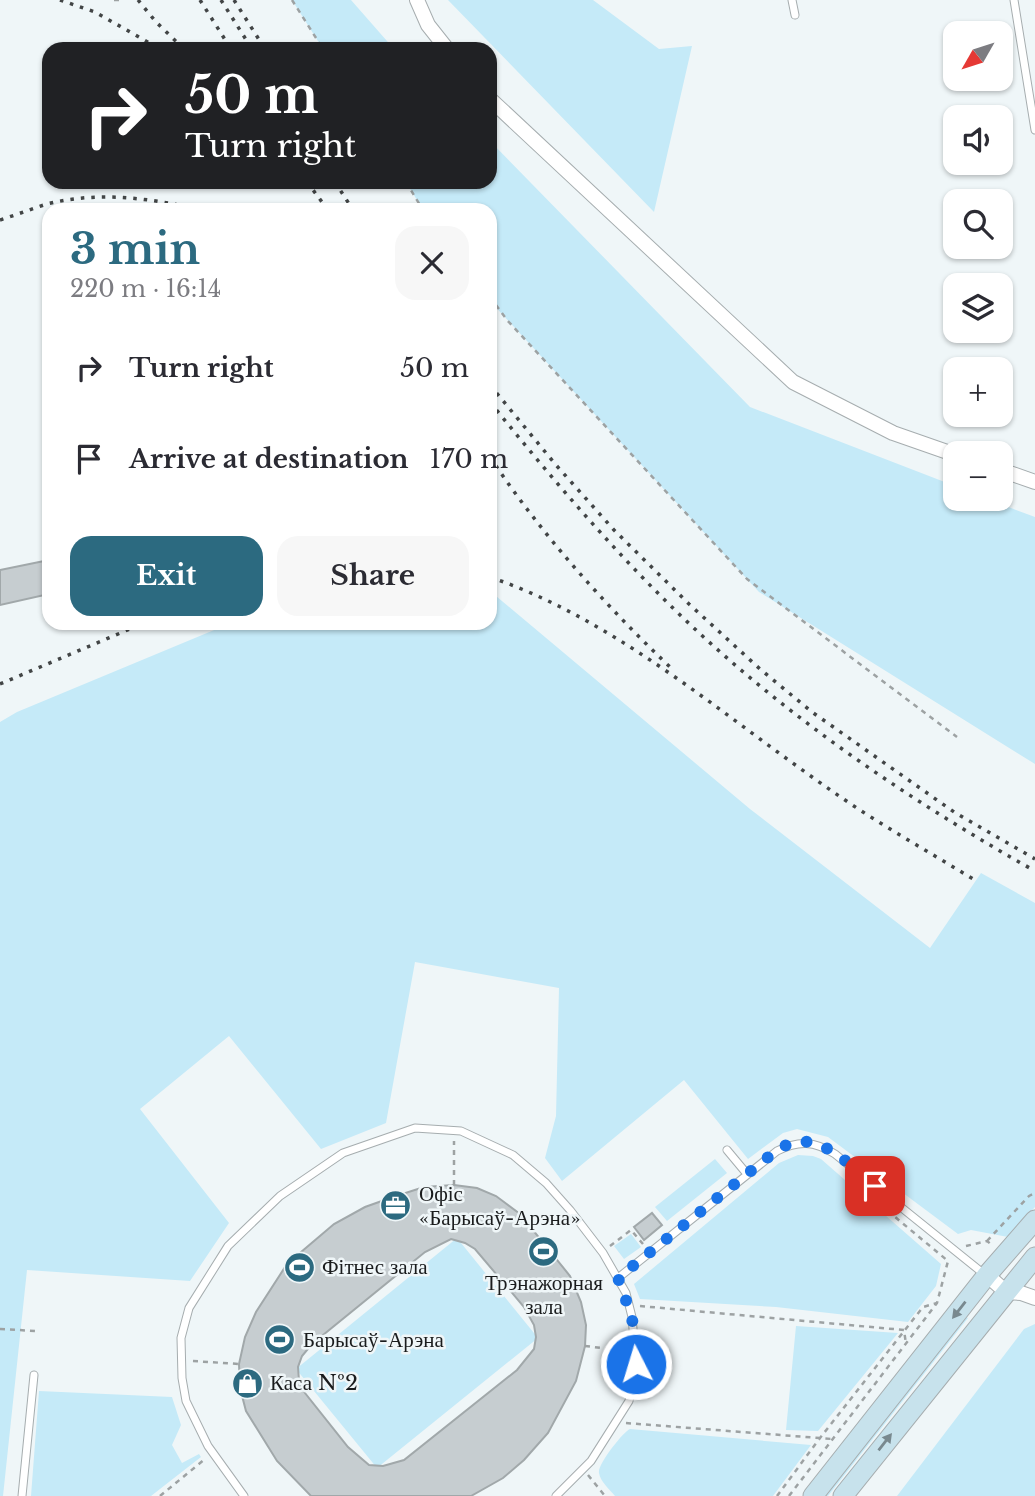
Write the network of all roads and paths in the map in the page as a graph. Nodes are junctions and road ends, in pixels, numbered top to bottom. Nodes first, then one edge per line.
1 (114, 0) edge
2 (120, 0) edge
3 (292, 0) edge
4 (417, 0) edge
5 (792, 0) edge
6 (1014, 0) edge
7 (795, 15) dead end
8 (319, 42) edge
9 (441, 42) edge
10 (497, 106) edge
11 (1035, 131) edge
12 (497, 306) edge
13 (943, 450) edge
14 (1013, 474) edge
15 (1035, 482) edge
16 (957, 737) dead end
17 (454, 1141) dead end
18 (727, 1150) dead end
19 (747, 1174) junction
20 (454, 1185) dead end
21 (1035, 1193) edge
22 (878, 1202) dead end
23 (1035, 1220) edge
24 (987, 1241) junction
25 (643, 1244) dead end
26 (965, 1247) dead end
27 (608, 1248) dead end
28 (998, 1249) dead end
29 (1035, 1256) edge
30 (987, 1275) junction
31 (618, 1278) junction
32 (1006, 1292) junction
33 (1035, 1298) edge
34 (937, 1303) junction
35 (636, 1306) dead end
36 (0, 1328) edge
37 (904, 1330) junction
38 (36, 1331) dead end
39 (906, 1344) junction
40 (585, 1346) dead end
41 (626, 1351) dead end
42 (194, 1361) dead end
43 (239, 1364) dead end
44 (34, 1376) dead end
45 (626, 1423) dead end
46 (820, 1438) junction
47 (832, 1439) junction
48 (205, 1459) dead end
49 (588, 1475) dead end
50 (22, 1496) edge
51 (160, 1496) edge
52 (244, 1496) edge
53 (556, 1496) edge
54 (605, 1496) edge
55 (777, 1496) edge
56 (789, 1496) edge
57 (813, 1496) edge
58 (843, 1496) edge

1 - 2 path
3 - 8 path
4 - 9 street
5 - 7 lane
6 - 11 lane
10 - 13 street
12 - 16 path
14 - 15 street
17 - 20 path
18 - 19 lane
19 - 30 lane
19 - 31 lane
21 - 24 path
22 - 34 path
23 - 30 street
24 - 26 path
24 - 28 path
25 - 27 path
29 - 32 street
30 - 32 street
30 -> 57 street
31 - 52 lane
31 - 53 lane
32 - 33 street
58 -> 32 street
34 - 37 path
34 - 39 path
35 - 37 path
36 - 38 path
37 - 39 path
37 - 46 path
39 - 47 path
40 - 41 path
42 - 43 path
44 - 50 lane
45 - 46 path
46 - 47 path
46 - 55 path
47 - 56 path
48 - 51 path
49 - 54 path

